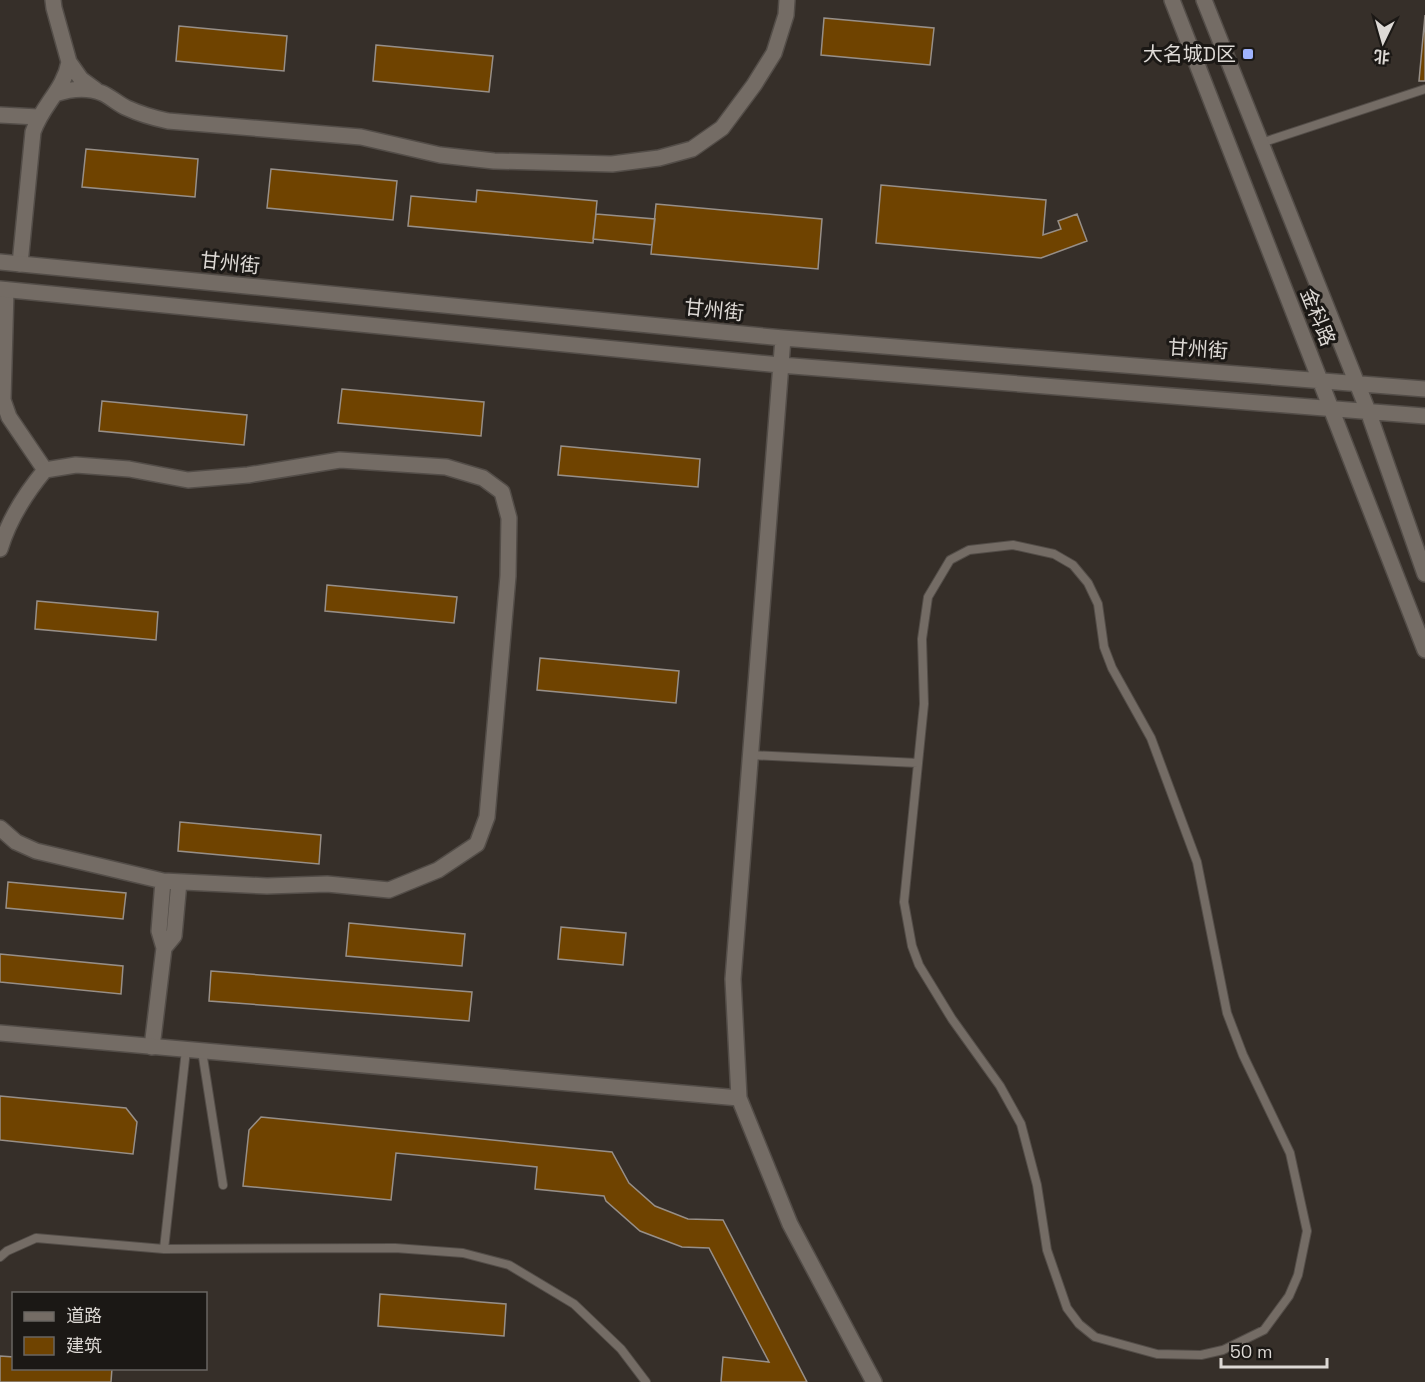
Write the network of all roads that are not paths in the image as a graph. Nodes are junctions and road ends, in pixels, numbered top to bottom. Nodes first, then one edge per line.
1 (53, 0) edge
2 (787, 0) edge
3 (1172, 0) edge
4 (1204, 0) edge
5 (69, 62) junction
6 (1425, 89) edge
7 (101, 93) junction
8 (55, 94) junction
9 (0, 115) edge
10 (38, 117) junction
11 (1261, 143) junction
12 (0, 262) edge
13 (20, 264) junction
14 (3, 290) edge
15 (783, 338) junction
16 (780, 365) junction
17 (1321, 380) junction
18 (1357, 383) junction
19 (1425, 389) edge
20 (1333, 408) junction
21 (1368, 411) junction
22 (1425, 416) edge
23 (45, 470) junction
24 (0, 549) edge
25 (1425, 574) edge
26 (1425, 650) edge
27 (750, 755) junction
28 (918, 763) junction
29 (0, 828) edge
30 (171, 881) junction
31 (0, 1033) edge
32 (152, 1047) junction
33 (186, 1050) junction
34 (202, 1051) junction
35 (739, 1098) junction
36 (224, 1185) dead end
37 (164, 1249) junction
38 (0, 1257) edge
39 (646, 1382) edge
40 (874, 1382) edge

1 - 5 street
2 - 7 street
3 - 17 street, 金科路
4 - 11 street, 金科路
5 - 7 street
5 - 8 street
6 - 11 lane
7 - 8 street
8 - 10 street
9 - 10 street
10 - 13 street
11 - 18 street, 金科路
12 - 13 street, 甘州街
13 - 15 street, 甘州街
14 - 16 street
14 - 23 street
15 - 16 street
15 - 17 street, 甘州街
16 - 20 street
16 - 27 street
17 - 18 street, 甘州街
17 - 20 street, 金科路
18 - 19 street, 甘州街
18 - 21 street, 金科路
20 - 21 street
20 - 26 street, 金科路
21 - 22 street
21 - 25 street, 金科路
23 - 24 street
23 - 30 street
27 - 28 lane
27 - 35 street
28 - 28 lane
29 - 30 street
30 - 32 street
31 - 32 street
32 - 33 street
33 - 34 street
33 - 37 lane
34 - 35 street
34 - 36 lane
35 - 40 street
37 - 38 lane
37 - 39 lane

